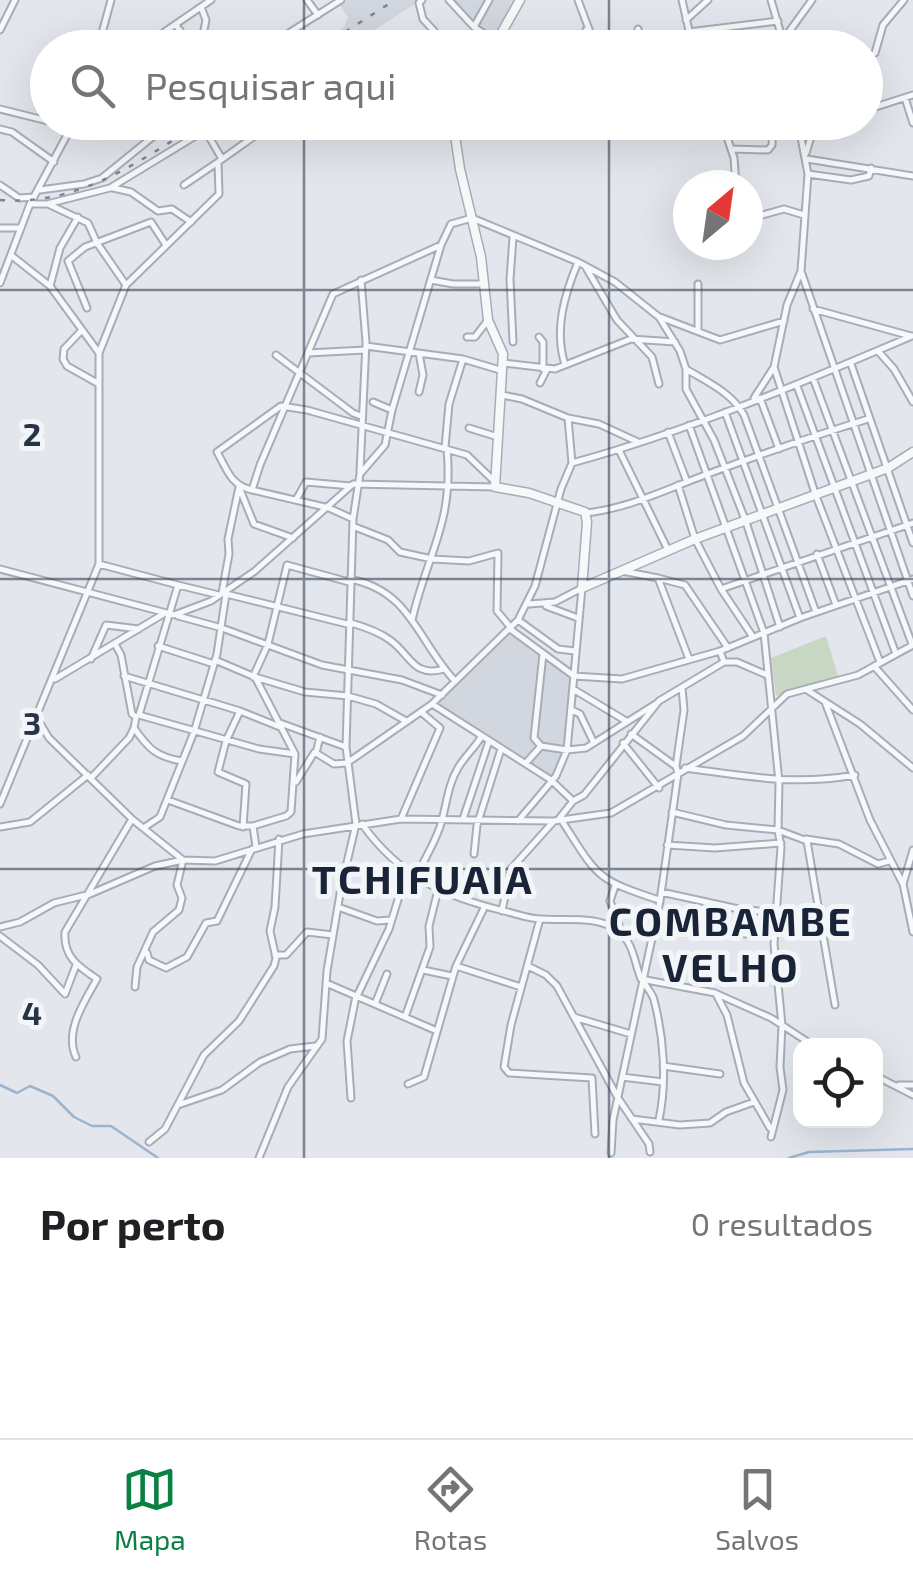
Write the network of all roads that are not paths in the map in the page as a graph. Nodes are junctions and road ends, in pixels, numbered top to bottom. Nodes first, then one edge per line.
1 (14, 0) edge
2 (111, 0) edge
3 (211, 0) edge
4 (307, 0) edge
5 (342, 0) edge
6 (422, 0) edge
7 (449, 0) edge
8 (490, 0) edge
9 (520, 0) edge
10 (578, 0) edge
11 (682, 0) edge
12 (708, 0) edge
13 (771, 0) edge
14 (812, 0) edge
15 (904, 0) edge
16 (202, 7) junction
17 (318, 15) junction
18 (686, 20) junction
19 (778, 22) junction
20 (178, 27) junction
21 (474, 27) junction
22 (0, 30) edge
23 (103, 30) edge
24 (173, 30) edge
25 (177, 30) edge
26 (179, 30) edge
27 (204, 30) edge
28 (294, 30) edge
29 (433, 30) edge
30 (478, 30) edge
31 (501, 30) edge
32 (588, 30) edge
33 (688, 30) edge
34 (706, 30) edge
35 (780, 30) edge
36 (790, 30) edge
37 (881, 30) edge
38 (913, 95) edge
39 (904, 97) junction
40 (883, 104) edge
41 (0, 109) edge
42 (30, 116) edge
43 (913, 124) edge
44 (0, 130) edge
45 (65, 140) edge
46 (148, 140) edge
47 (189, 140) edge
48 (210, 140) edge
49 (249, 140) edge
50 (457, 140) edge
51 (730, 140) edge
52 (772, 140) edge
53 (802, 140) edge
54 (809, 140) edge
55 (732, 149) junction
56 (806, 156) junction
57 (220, 160) junction
58 (54, 162) junction
59 (871, 168) junction
60 (734, 170) edge
61 (808, 174) junction
62 (913, 176) edge
63 (0, 185) edge
64 (184, 185) dead end
65 (110, 188) junction
66 (34, 197) junction
67 (46, 204) junction
68 (763, 215) edge
69 (804, 215) junction
70 (78, 217) junction
71 (472, 218) junction
72 (191, 222) junction
73 (0, 228) edge
74 (22, 228) junction
75 (513, 236) junction
76 (98, 242) junction
77 (441, 245) junction
78 (166, 246) junction
79 (12, 255) junction
80 (578, 262) junction
81 (585, 265) junction
82 (800, 271) junction
83 (361, 280) junction
84 (431, 280) junction
85 (0, 283) edge
86 (126, 284) junction
87 (484, 284) junction
88 (698, 284) dead end
89 (50, 286) junction
90 (87, 308) dead end
91 (812, 309) junction
92 (659, 316) junction
93 (488, 320) junction
94 (784, 320) junction
95 (82, 330) junction
96 (698, 330) junction
97 (912, 336) edge
98 (467, 337) dead end
99 (539, 337) dead end
100 (631, 338) junction
101 (513, 342) dead end
102 (675, 342) junction
103 (366, 348) junction
104 (410, 351) junction
105 (878, 351) junction
106 (308, 352) junction
107 (99, 353) junction
108 (419, 353) junction
109 (276, 355) dead end
110 (463, 359) junction
111 (850, 364) junction
112 (501, 366) junction
113 (566, 366) junction
114 (774, 367) junction
115 (545, 369) junction
116 (686, 369) junction
117 (833, 370) junction
118 (300, 372) junction
119 (813, 378) junction
120 (540, 383) dead end
121 (99, 384) junction
122 (659, 384) dead end
123 (797, 386) junction
124 (419, 392) dead end
125 (781, 392) junction
126 (502, 395) junction
127 (756, 399) junction
128 (912, 399) edge
129 (373, 402) dead end
130 (739, 405) junction
131 (286, 406) junction
132 (392, 410) junction
133 (725, 412) junction
134 (361, 416) junction
135 (568, 418) junction
136 (704, 418) junction
137 (868, 419) junction
138 (688, 424) junction
139 (851, 424) junction
140 (360, 425) junction
141 (469, 428) dead end
142 (832, 430) junction
143 (388, 432) junction
144 (668, 432) junction
145 (498, 437) junction
146 (815, 437) junction
147 (638, 442) junction
148 (798, 444) junction
149 (446, 448) junction
150 (778, 449) junction
151 (619, 450) junction
152 (913, 452) edge
153 (758, 456) junction
154 (742, 462) junction
155 (572, 463) junction
156 (888, 468) junction
157 (724, 469) junction
158 (360, 474) junction
159 (706, 474) junction
160 (870, 475) junction
161 (687, 482) junction
162 (853, 482) junction
163 (355, 484) junction
164 (496, 484) junction
165 (678, 485) junction
166 (239, 487) junction
167 (450, 487) junction
168 (834, 489) junction
169 (252, 490) junction
170 (816, 496) junction
171 (296, 500) junction
172 (644, 500) junction
173 (558, 503) junction
174 (329, 508) junction
175 (780, 509) junction
176 (586, 514) junction
177 (762, 516) junction
178 (353, 519) junction
179 (746, 522) junction
180 (910, 524) edge
181 (355, 527) junction
182 (726, 529) junction
183 (890, 531) junction
184 (872, 536) junction
185 (293, 538) junction
186 (694, 539) junction
187 (854, 542) junction
188 (913, 542) edge
189 (836, 548) junction
190 (669, 550) junction
191 (817, 554) junction
192 (432, 560) junction
193 (797, 562) junction
194 (98, 564) junction
195 (0, 568) edge
196 (780, 568) junction
197 (621, 571) junction
198 (761, 576) junction
199 (658, 578) junction
200 (910, 580) edge
201 (350, 581) junction
202 (745, 581) junction
203 (178, 585) junction
204 (582, 588) junction
205 (889, 588) junction
206 (721, 589) junction
207 (872, 593) junction
208 (89, 594) junction
209 (222, 594) junction
210 (913, 596) edge
211 (855, 599) junction
212 (528, 604) junction
213 (543, 605) junction
214 (836, 605) junction
215 (274, 607) junction
216 (816, 612) junction
217 (169, 614) junction
218 (578, 618) junction
219 (800, 618) junction
220 (412, 620) junction
221 (518, 620) junction
222 (351, 624) junction
223 (780, 627) junction
224 (222, 628) junction
225 (511, 628) junction
226 (139, 629) junction
227 (764, 634) junction
228 (753, 638) junction
229 (114, 644) junction
230 (268, 644) junction
231 (913, 645) edge
232 (158, 646) junction
233 (728, 648) junction
234 (575, 651) junction
235 (720, 651) junction
236 (543, 654) junction
237 (896, 654) junction
238 (91, 658) junction
239 (689, 660) junction
240 (215, 662) junction
241 (724, 662) junction
242 (877, 664) junction
243 (444, 669) junction
244 (350, 671) junction
245 (767, 675) junction
246 (124, 676) junction
247 (574, 676) junction
248 (254, 677) junction
249 (52, 680) junction
250 (148, 682) junction
251 (456, 682) junction
252 (816, 686) junction
253 (573, 688) junction
254 (682, 688) junction
255 (808, 690) junction
256 (442, 695) junction
257 (348, 696) junction
258 (202, 699) junction
259 (823, 699) junction
260 (659, 701) junction
261 (432, 704) junction
262 (771, 707) junction
263 (572, 710) junction
264 (913, 710) edge
265 (240, 711) junction
266 (421, 712) junction
267 (138, 716) junction
268 (37, 718) junction
269 (407, 722) junction
270 (626, 722) junction
271 (280, 725) junction
272 (134, 728) junction
273 (194, 732) junction
274 (632, 734) junction
275 (30, 735) junction
276 (49, 738) junction
277 (320, 738) junction
278 (485, 739) junction
279 (226, 741) junction
280 (594, 743) junction
281 (623, 743) junction
282 (541, 746) junction
283 (346, 747) junction
284 (501, 748) junction
285 (567, 750) junction
286 (315, 752) junction
287 (295, 754) junction
288 (182, 760) junction
289 (347, 763) junction
290 (526, 763) junction
291 (676, 766) junction
292 (913, 768) edge
293 (686, 769) junction
294 (678, 774) junction
295 (855, 775) junction
296 (90, 777) junction
297 (551, 780) junction
298 (779, 782) junction
299 (294, 784) junction
300 (659, 788) junction
301 (168, 800) junction
302 (574, 802) junction
303 (0, 804) edge
304 (672, 812) junction
305 (132, 819) junction
306 (401, 819) junction
307 (463, 819) junction
308 (442, 820) junction
309 (479, 820) junction
310 (518, 821) junction
311 (558, 821) junction
312 (359, 824) junction
313 (244, 826) junction
314 (253, 826) junction
315 (0, 827) edge
316 (145, 828) junction
317 (778, 830) junction
318 (280, 839) junction
319 (804, 839) junction
320 (781, 843) junction
321 (668, 845) junction
322 (254, 848) junction
323 (913, 850) edge
324 (474, 854) dead end
325 (183, 860) junction
326 (890, 861) junction
327 (911, 865) edge
328 (407, 870) junction
329 (416, 878) junction
330 (903, 884) junction
331 (615, 886) junction
332 (438, 890) junction
333 (661, 892) junction
334 (90, 894) junction
335 (660, 900) junction
336 (338, 906) junction
337 (484, 908) junction
338 (502, 910) junction
339 (775, 913) junction
340 (392, 920) junction
341 (540, 920) junction
342 (0, 927) edge
343 (913, 932) edge
344 (622, 933) junction
345 (732, 933) dead end
346 (333, 934) junction
347 (0, 936) edge
348 (774, 936) junction
349 (146, 952) junction
350 (275, 954) junction
351 (76, 965) junction
352 (528, 965) junction
353 (456, 966) junction
354 (422, 970) junction
355 (387, 974) dead end
356 (452, 976) junction
357 (642, 980) junction
358 (326, 983) junction
359 (135, 987) dead end
360 (521, 987) junction
361 (715, 994) junction
362 (357, 996) junction
363 (375, 1004) junction
364 (835, 1004) dead end
365 (405, 1017) junction
366 (574, 1017) junction
367 (782, 1025) junction
368 (437, 1031) junction
369 (630, 1034) junction
370 (802, 1038) edge
371 (317, 1046) junction
372 (76, 1058) dead end
373 (663, 1066) junction
374 (720, 1074) dead end
375 (622, 1077) junction
376 (883, 1079) edge
377 (663, 1082) junction
378 (408, 1084) dead end
379 (896, 1084) junction
380 (913, 1085) edge
381 (913, 1095) edge
382 (351, 1098) dead end
383 (618, 1098) junction
384 (754, 1102) junction
385 (178, 1105) junction
386 (632, 1119) junction
387 (659, 1120) junction
388 (594, 1134) dead end
389 (149, 1142) dead end
390 (611, 1152) dead end
391 (650, 1152) dead end
392 (259, 1158) edge

1 - 22 street
2 - 23 street
3 - 16 street
4 - 17 street
5 - 17 street
6 - 29 street
7 - 21 street
8 - 21 street
9 - 31 street
10 - 32 street
11 - 18 street
12 - 18 street
13 - 19 street
14 - 36 street
15 - 37 street
16 - 20 street
16 - 27 street
17 - 28 street
18 - 33 street
19 - 34 street
19 - 35 street
20 - 24 street
20 - 25 street
20 - 26 street
21 - 30 street
38 - 39 street
39 - 40 street
39 - 43 street
41 - 42 street
44 - 58 street
45 - 58 street
46 - 66 street
47 - 65 street
48 - 57 street
49 - 57 street
50 - 71 street
51 - 55 street
52 - 55 street
53 - 56 street
54 - 56 street
55 - 60 street
56 - 59 street
56 - 61 street
57 - 64 street
57 - 72 street
58 - 66 street
59 - 61 street
59 - 62 street
61 - 69 street
63 - 66 street
65 - 67 street
65 - 72 street
66 - 67 street
66 - 74 street
67 - 70 street
68 - 69 street
69 - 82 street
70 - 76 street
70 - 89 street
71 - 75 street
71 - 77 street
71 - 87 street
72 - 78 street
73 - 74 street
74 - 79 street
75 - 80 street
75 - 101 street
76 - 78 street
76 - 86 street
76 - 90 street
77 - 83 street
77 - 84 street
78 - 86 street
79 - 85 street
79 - 89 street
80 - 81 street
80 - 113 street
81 - 92 street
81 - 100 street
82 - 91 street
82 - 94 street
83 - 103 street
83 - 106 street
84 - 87 street
84 - 104 street
86 - 107 street
87 - 93 street
88 - 96 street
89 - 95 street
91 - 97 street
91 - 117 street
92 - 96 street
92 - 102 street
93 - 98 street
93 - 112 street
94 - 96 street
94 - 114 street
95 - 107 street
95 - 121 street
97 - 105 street
99 - 115 street
100 - 102 street
100 - 113 street
100 - 122 street
102 - 116 street
103 - 104 street
103 - 106 street
103 - 134 street
104 - 108 street
104 - 132 street
105 - 111 street
105 - 128 street
106 - 118 street
107 - 121 street
108 - 110 street
108 - 124 street
109 - 118 street
110 - 112 street
110 - 149 street
111 - 117 street
111 - 137 street
112 - 115 street
112 - 126 street
113 - 115 street
114 - 125 street
114 - 127 street
115 - 120 street
116 - 130 street
116 - 136 street
117 - 119 street
117 - 139 street
118 - 131 street
118 - 134 street
119 - 123 street
119 - 142 street
121 - 194 street
123 - 125 street
123 - 146 street
125 - 127 street
125 - 148 street
126 - 135 street
126 - 145 street
127 - 130 street
127 - 150 street
129 - 132 street
130 - 133 street
130 - 153 street
131 - 140 street
131 - 166 street
131 - 169 street
132 - 143 street
133 - 136 street
133 - 154 street
134 - 140 street
135 - 147 street
135 - 155 street
136 - 138 street
136 - 157 street
137 - 139 street
137 - 156 street
138 - 144 street
138 - 159 street
139 - 142 street
139 - 160 street
140 - 143 street
140 - 158 street
141 - 145 street
142 - 146 street
142 - 162 street
143 - 149 street
143 - 158 street
144 - 147 street
144 - 161 street
145 - 164 street
146 - 148 street
146 - 168 street
147 - 151 street
148 - 150 street
148 - 170 street
149 - 164 street
149 - 167 street
150 - 153 street
151 - 155 street
151 - 172 street
152 - 156 street
153 - 154 street
153 - 175 street
154 - 157 street
154 - 177 street
155 - 173 street
156 - 160 street
156 - 180 street
157 - 159 street
157 - 179 street
158 - 163 street
159 - 161 street
159 - 182 street
160 - 162 street
160 - 183 street
161 - 165 street
162 - 168 street
162 - 184 street
163 - 167 street
163 - 171 street
163 - 174 street
163 - 178 street
164 - 167 street
164 - 173 street
165 - 172 street
165 - 186 street
166 - 169 street
166 - 185 street
166 - 209 street
167 - 192 street
168 - 170 street
168 - 187 street
169 - 171 street
170 - 175 street
170 - 189 street
171 - 174 street
172 - 176 street
172 - 190 street
173 - 176 street
173 - 212 street
174 - 178 street
174 - 185 street
175 - 177 street
175 - 193 street
176 - 204 street
177 - 179 street
177 - 196 street
178 - 181 street
179 - 182 street
179 - 198 street
180 - 183 street
180 - 188 street
181 - 192 street
181 - 201 street
182 - 186 street
182 - 202 street
183 - 184 street
183 - 200 street
184 - 187 street
184 - 205 street
185 - 209 street
186 - 190 street
186 - 206 street
187 - 189 street
187 - 207 street
189 - 191 street
189 - 211 street
190 - 197 street
191 - 193 street
191 - 214 street
192 - 220 street
192 - 225 street
193 - 196 street
193 - 216 street
194 - 203 street
194 - 208 street
195 - 208 street
196 - 198 street
196 - 219 street
197 - 199 street
197 - 204 street
198 - 202 street
198 - 223 street
199 - 233 street
199 - 239 street
200 - 205 street
200 - 210 street
201 - 215 street
201 - 220 street
201 - 222 street
202 - 206 street
202 - 227 street
203 - 209 street
203 - 217 street
204 - 213 street
204 - 218 street
205 - 207 street
205 - 231 street
206 - 228 street
207 - 211 street
207 - 237 street
208 - 217 street
208 - 249 street
209 - 215 street
209 - 217 street
209 - 224 street
211 - 214 street
211 - 242 street
212 - 213 street
212 - 221 street
213 - 218 street
214 - 216 street
215 - 222 street
215 - 230 street
216 - 219 street
217 - 224 street
217 - 226 street
217 - 232 street
218 - 234 street
219 - 223 street
220 - 243 street
221 - 225 street
221 - 234 street
222 - 243 street
222 - 244 street
223 - 227 street
224 - 230 street
224 - 240 street
225 - 236 street
225 - 251 street
226 - 229 street
226 - 238 street
227 - 228 street
227 - 245 street
228 - 233 street
229 - 238 street
229 - 246 street
230 - 244 street
230 - 248 street
231 - 237 street
232 - 240 street
232 - 250 street
233 - 235 street
234 - 247 street
235 - 239 street
235 - 241 street
236 - 247 street
236 - 282 street
237 - 242 street
238 - 249 street
239 - 247 street
240 - 248 street
240 - 258 street
241 - 245 street
241 - 254 street
242 - 252 street
242 - 264 street
243 - 251 street
244 - 256 street
244 - 257 street
245 - 262 street
246 - 250 street
246 - 267 street
247 - 253 street
248 - 257 street
248 - 271 street
249 - 268 street
250 - 258 street
250 - 267 street
251 - 256 street
252 - 255 street
252 - 259 street
253 - 263 street
253 - 270 street
254 - 260 street
254 - 291 street
255 - 259 street
255 - 262 street
256 - 261 street
257 - 269 street
257 - 283 street
258 - 265 street
258 - 273 street
259 - 292 street
259 - 295 street
260 - 270 street
260 - 274 street
261 - 266 street
261 - 278 street
262 - 293 street
262 - 298 street
263 - 280 street
263 - 285 street
265 - 271 street
265 - 279 street
266 - 269 street
266 - 306 street
267 - 272 street
267 - 273 street
268 - 275 street
268 - 276 street
269 - 289 street
270 - 280 street
271 - 277 street
271 - 287 street
272 - 288 street
272 - 296 street
273 - 279 street
273 - 288 street
274 - 281 street
274 - 291 street
275 - 276 street
275 - 303 street
276 - 296 street
277 - 283 street
277 - 286 street
278 - 284 street
278 - 307 street
278 - 308 street
279 - 287 street
279 - 313 street
280 - 285 street
281 - 300 street
281 - 302 street
282 - 285 street
282 - 290 street
283 - 289 street
284 - 290 street
284 - 309 street
285 - 297 street
286 - 289 street
286 - 299 street
287 - 299 street
288 - 301 street
289 - 312 street
290 - 297 street
291 - 293 street
291 - 294 street
293 - 294 street
293 - 298 street
294 - 300 street
294 - 304 street
295 - 298 street
295 - 326 street
296 - 305 street
296 - 315 street
297 - 302 street
297 - 310 street
298 - 317 street
299 - 314 street
300 - 311 street
301 - 313 street
301 - 316 street
302 - 311 street
304 - 317 street
304 - 321 street
305 - 316 street
305 - 334 street
306 - 308 street
306 - 312 street
307 - 308 street
307 - 309 street
308 - 329 street
309 - 310 street
309 - 324 street
310 - 311 street
311 - 331 street
311 - 338 street
312 - 318 street
312 - 328 street
312 - 336 street
313 - 314 street
314 - 322 street
316 - 325 street
317 - 319 street
317 - 320 street
318 - 322 street
318 - 350 street
319 - 326 street
319 - 364 street
320 - 321 street
320 - 339 street
321 - 333 street
322 - 325 street
322 - 349 street
323 - 327 street
325 - 334 street
325 - 349 street
326 - 330 street
327 - 330 street
328 - 329 street
328 - 340 street
329 - 332 street
330 - 343 street
331 - 335 street
331 - 344 street
332 - 337 street
332 - 354 street
333 - 335 street
333 - 339 street
334 - 342 street
334 - 351 street
335 - 357 street
336 - 340 street
336 - 346 street
337 - 338 street
337 - 353 street
338 - 341 street
339 - 348 street
340 - 362 street
341 - 344 street
341 - 352 street
344 - 357 street
345 - 348 street
346 - 350 street
346 - 358 street
347 - 351 street
348 - 367 street
349 - 359 street
350 - 385 street
351 - 372 street
352 - 360 street
352 - 366 street
353 - 356 street
353 - 360 street
354 - 356 street
354 - 365 street
355 - 363 street
356 - 368 street
357 - 361 street
357 - 369 street
357 - 373 street
358 - 362 street
358 - 371 street
360 - 388 street
361 - 367 street
361 - 384 street
362 - 363 street
362 - 382 street
363 - 365 street
365 - 368 street
366 - 369 street
366 - 383 street
367 - 370 street
367 - 384 street
368 - 378 street
369 - 375 street
371 - 385 street
371 - 392 street
373 - 374 street
373 - 377 street
375 - 377 street
375 - 383 street
376 - 379 street
377 - 387 street
379 - 380 street
379 - 381 street
383 - 386 street
383 - 390 street
384 - 387 street
385 - 389 street
386 - 387 street
386 - 391 street

